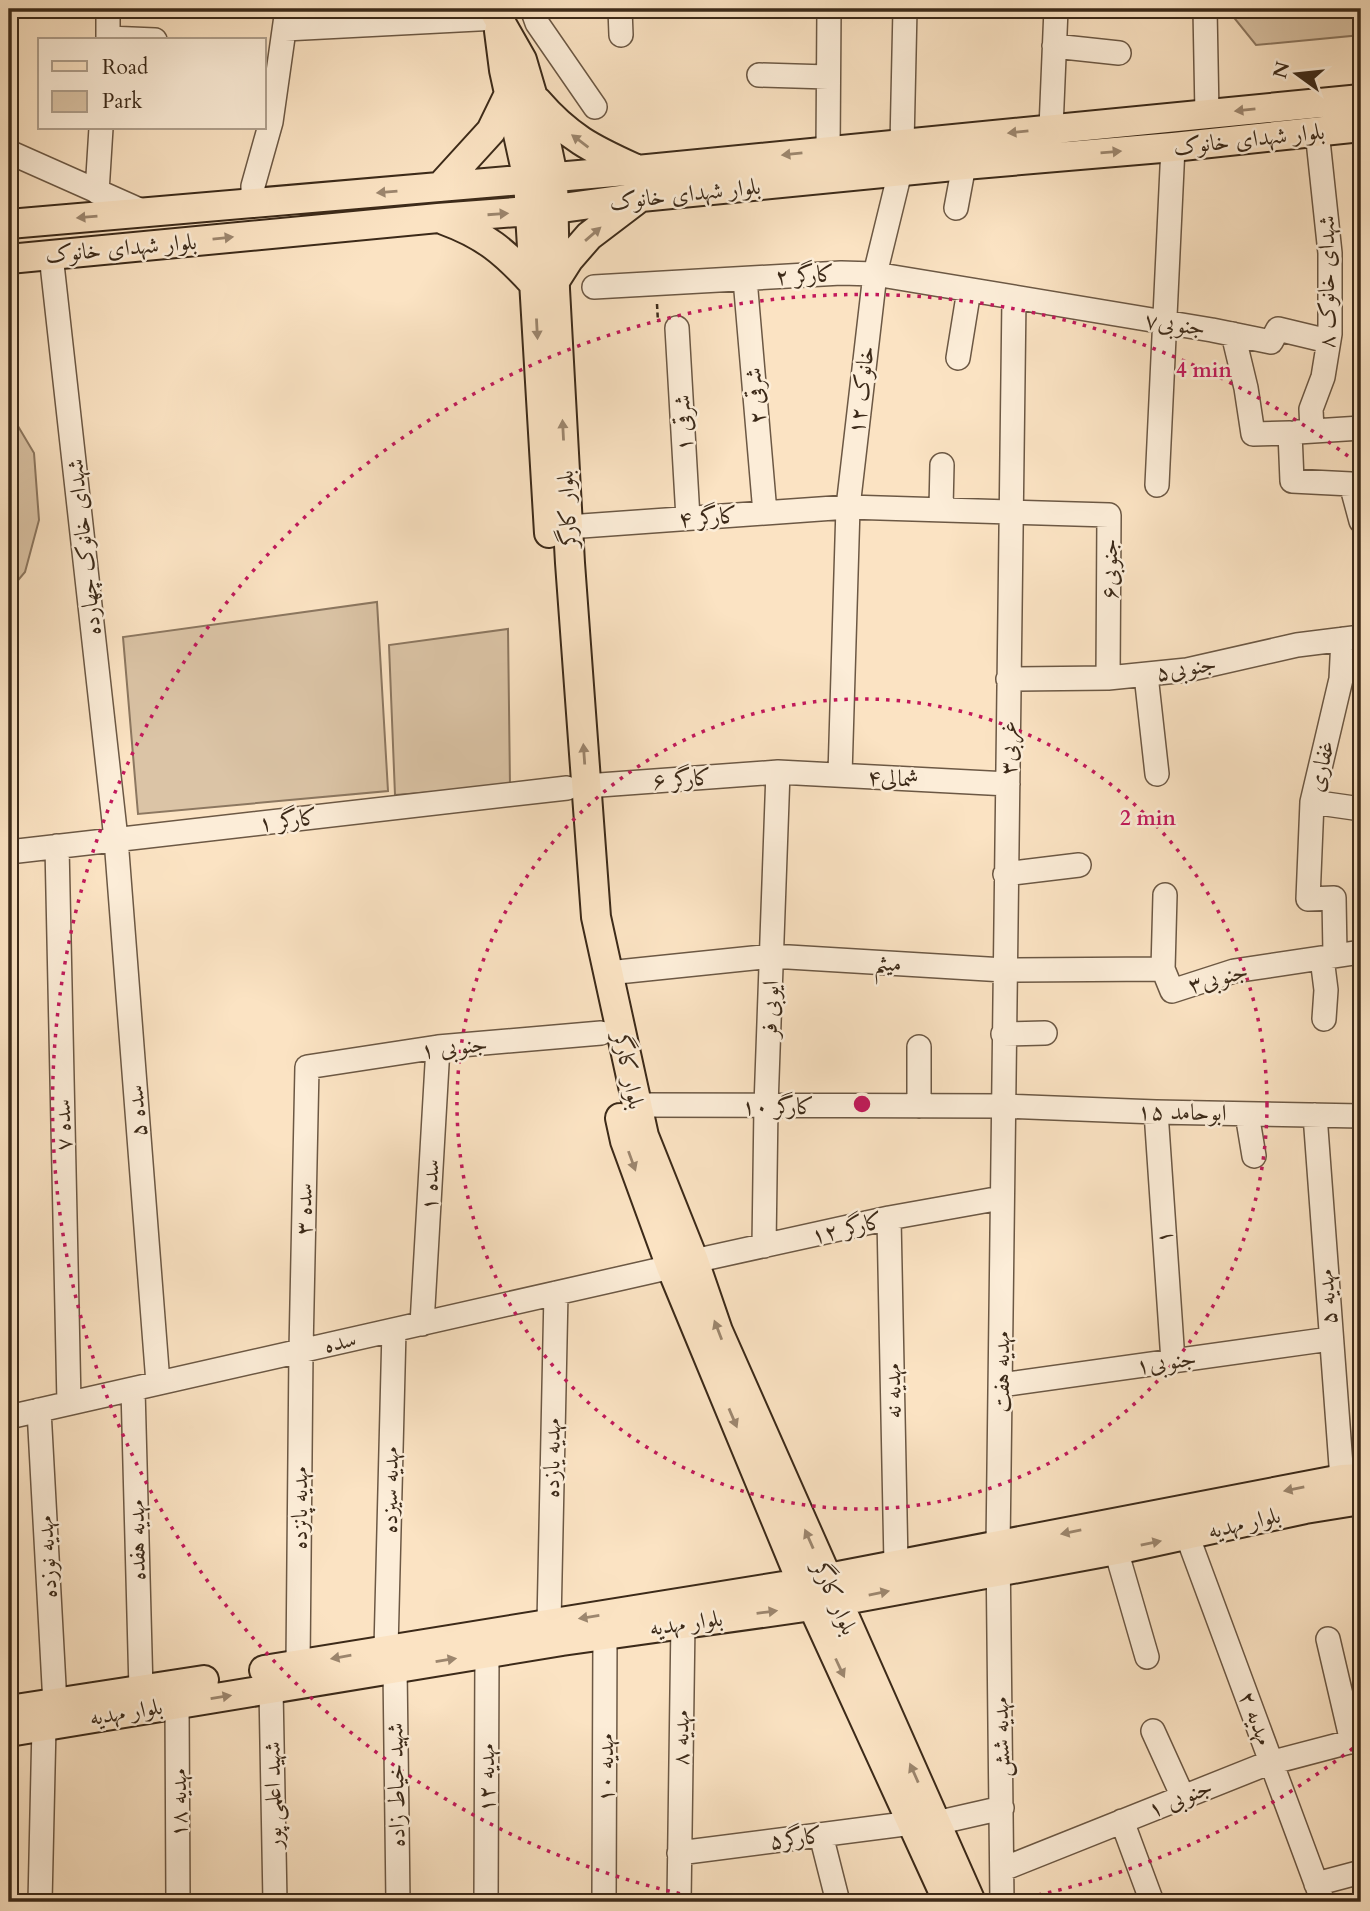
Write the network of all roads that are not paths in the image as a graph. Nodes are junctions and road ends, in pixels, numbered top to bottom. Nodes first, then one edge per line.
1 (108, 9) edge
2 (531, 9) edge
3 (620, 9) edge
4 (829, 9) edge
5 (905, 9) edge
6 (1056, 9) edge
7 (1205, 9) edge
8 (495, 13) edge
9 (280, 33) edge
10 (621, 35) dead end
11 (108, 38) edge
12 (1054, 46) junction
13 (1119, 53) dead end
14 (759, 75) dead end
15 (828, 77) junction
16 (522, 95) junction
17 (1361, 99) edge
18 (595, 107) dead end
19 (1207, 114) junction
20 (1361, 127) edge
21 (1051, 128) junction
22 (102, 130) edge
23 (1317, 131) junction
24 (902, 144) junction
25 (1173, 147) junction
26 (828, 151) junction
27 (9, 152) edge
28 (964, 165) junction
29 (900, 172) junction
30 (540, 178) junction
31 (639, 183) junction
32 (440, 187) junction
33 (97, 192) junction
34 (253, 203) junction
35 (956, 208) dead end
36 (543, 210) junction
37 (144, 212) junction
38 (438, 218) junction
39 (9, 224) edge
40 (51, 255) junction
41 (9, 259) edge
42 (875, 274) junction
43 (745, 279) junction
44 (545, 282) junction
45 (594, 287) dead end
46 (969, 290) junction
47 (1014, 298) junction
48 (1166, 324) junction
49 (677, 328) road end
50 (1233, 334) junction
51 (1328, 341) junction
52 (958, 358) dead end
53 (1361, 429) edge
54 (1301, 432) junction
55 (942, 464) dead end
56 (1157, 485) dead end
57 (848, 507) junction
58 (941, 508) junction
59 (1011, 510) junction
60 (765, 513) junction
61 (688, 518) junction
62 (1361, 519) edge
63 (568, 527) junction
64 (1352, 638) edge
65 (1146, 674) junction
66 (1108, 678) junction
67 (1008, 679) junction
68 (778, 772) junction
69 (1157, 774) dead end
70 (840, 775) junction
71 (1008, 784) junction
72 (577, 787) junction
73 (1311, 802) junction
74 (1361, 809) edge
75 (116, 839) junction
76 (57, 846) junction
77 (9, 852) edge
78 (1079, 865) dead end
79 (1005, 874) junction
80 (1165, 895) dead end
81 (1361, 952) edge
82 (772, 956) junction
83 (1329, 956) junction
84 (1004, 970) junction
85 (1163, 970) junction
86 (608, 973) junction
87 (1324, 1019) dead end
88 (601, 1033) junction
89 (1045, 1033) dead end
90 (1003, 1034) junction
91 (438, 1047) junction
92 (919, 1047) dead end
93 (307, 1067) joint
94 (637, 1105) junction
95 (766, 1106) junction
96 (919, 1106) junction
97 (1002, 1106) junction
98 (1156, 1112) junction
99 (1247, 1114) junction
100 (1315, 1115) junction
101 (1361, 1116) edge
102 (1254, 1156) dead end
103 (1001, 1198) junction
104 (889, 1218) junction
105 (764, 1246) junction
106 (682, 1264) junction
107 (556, 1293) junction
108 (422, 1324) junction
109 (394, 1330) junction
110 (1330, 1339) junction
111 (301, 1351) junction
112 (1173, 1361) junction
113 (158, 1383) junction
114 (1002, 1385) junction
115 (133, 1389) junction
116 (69, 1403) junction
117 (39, 1410) junction
118 (9, 1417) edge
119 (1351, 1479) edge
120 (1361, 1500) edge
121 (1187, 1535) junction
122 (1116, 1550) junction
123 (999, 1559) junction
124 (897, 1564) junction
125 (819, 1592) junction
126 (645, 1618) junction
127 (683, 1622) junction
128 (549, 1623) junction
129 (605, 1634) junction
130 (1328, 1639) dead end
131 (487, 1653) junction
132 (1147, 1657) dead end
133 (391, 1659) junction
134 (298, 1664) junction
135 (271, 1689) junction
136 (141, 1690) junction
137 (177, 1704) junction
138 (9, 1710) edge
139 (50, 1715) junction
140 (1153, 1731) dead end
141 (9, 1732) edge
142 (1357, 1740) edge
143 (1272, 1763) junction
144 (1182, 1797) junction
145 (1002, 1808) junction
146 (1122, 1821) junction
147 (924, 1823) junction
148 (821, 1835) junction
149 (679, 1853) junction
150 (1003, 1869) junction
151 (1361, 1872) edge
152 (1319, 1893) edge
153 (40, 1902) edge
154 (178, 1902) edge
155 (275, 1902) edge
156 (398, 1902) edge
157 (486, 1902) edge
158 (604, 1902) edge
159 (679, 1902) edge
160 (838, 1902) edge
161 (948, 1902) edge
162 (971, 1902) edge
163 (1002, 1902) edge
164 (1152, 1902) edge

1 - 11 street
2 - 18 street
3 - 10 street
4 - 15 street
5 - 24 street
6 - 12 street
7 - 19 street
8 - 9 street
8 - 16 main road, بلوار کارگر
9 - 34 street
12 - 13 street
12 - 21 street
14 - 15 street
15 - 26 street
16 - 30 main road, بلوار کارگر
31 -> 16 main road
16 - 32 main road
17 -> 19 main road, بلوار شهدای خانوک
19 - 21 main road, بلوار شهدای خانوک
20 - 23 main road, بلوار شهدای خانوک
21 -> 24 main road, بلوار شهدای خانوک
22 - 33 street
23 - 25 main road, بلوار شهدای خانوک
23 - 51 street, شهدای خانوک ۸
24 - 26 main road, بلوار شهدای خانوک
28 -> 25 main road, بلوار شهدای خانوک
25 - 48 street
26 -> 31 main road, بلوار شهدای خانوک
27 - 33 street
28 - 29 main road, بلوار شهدای خانوک
28 - 35 street
29 - 31 main road, بلوار شهدای خانوک
29 - 42 street, خانوک ۱۲
30 - 31 main road, بلوار شهدای خانوک
30 - 32 main road, بلوار شهدای خانوک
30 - 36 main road, بلوار کارگر
31 - 36 main road, بلوار شهدای خانوک
44 -> 31 main road
32 -> 34 main road, بلوار شهدای خانوک
33 - 37 street
34 - 37 main road, بلوار شهدای خانوک
38 -> 36 main road, بلوار شهدای خانوک
36 - 44 main road, بلوار کارگر
37 -> 39 main road, بلوار شهدای خانوک
40 -> 38 main road, بلوار شهدای خانوک
38 - 44 main road
40 - 41 main road, بلوار شهدای خانوک
40 - 75 street, شهدای خانوک چهارده
42 - 43 street, کارگر ۲
42 - 46 street, کارگر ۲
42 - 57 street, خانوک ۱۲
43 - 45 street, کارگر ۲
43 - 60 street, شرقی ۲
63 -> 44 main road, بلوار کارگر
44 -> 72 main road, بلوار کارگر
46 - 47 street, کارگر ۲
46 - 52 street
47 - 48 street, جنوبی۷
47 - 59 street, غربی۳
48 - 50 street, جنوبی۷
48 - 56 street
49 - 61 street, شرقی ۱
50 - 51 street, جنوبی۷
50 - 54 street
51 - 54 street, شهدای خانوک ۸
53 - 54 street
54 - 62 street, شهدای خانوک ۸
55 - 58 street
57 - 58 street, کارگر ۴
57 - 60 street, کارگر ۴
57 - 70 street, خانوک ۱۲
58 - 59 street, کارگر ۴
59 - 66 street, جنوبی۶
59 - 67 street, غربی۳
60 - 61 street, کارگر ۴
61 - 63 street, کارگر ۴
72 -> 63 main road, بلوار کارگر
64 - 65 street, جنوبی۵
64 - 73 street, غفاری
65 - 66 street, جنوبی۵
65 - 69 street
66 - 67 street, جنوبی۵
67 - 71 street, غربی۳
68 - 70 street, شمالی۴
68 - 72 street, کارگر ۶
68 - 82 street, ایوبی فر
70 - 71 street, شمالی۴
71 - 79 street, غربی۳
72 - 75 street, کارگر ۱
72 - 86 main road, بلوار کارگر
72 - 88 main road, بلوار کارگر
73 - 74 street, غفاری
73 - 83 street
75 - 76 street, کارگر ۱
75 - 113 street, سده ۵
76 - 77 street, کارگر ۱
76 - 116 street, سده ۷
78 - 79 street
79 - 84 street, غربی۳
80 - 85 street
81 - 83 street, جنوبی۳
82 - 84 street, میثم
82 - 86 street, میثم
82 - 95 street, ایوبی فر
83 - 85 street, جنوبی۳
83 - 87 street
84 - 85 street, جنوبی۳
84 - 90 street, غربی۳
86 - 94 main road, بلوار کارگر
88 - 91 street, ۱ جنوبی
88 -> 106 main road, بلوار کارگر
89 - 90 street
90 - 97 street, غربی۳
91 - 93 street, ۱ جنوبی
91 - 108 street, سده ۱
92 - 96 street
93 - 111 street, سده ۳
94 - 95 street, کارگر ۱۰
94 - 106 main road, بلوار کارگر
95 - 96 street, کارگر ۱۰
95 - 105 street, ایوبی فر
96 - 97 street, کارگر ۱۰
97 - 98 street, ابوحامد ۱۵
97 - 103 street, غربی۳
98 - 99 street, ابوحامد ۱۵
98 - 112 street, ۱
99 - 100 street, ابوحامد ۱۵
99 - 102 street
100 - 101 street, ابوحامد ۱۵
100 - 110 street, مهدیه ۵
103 - 104 street, کارگر ۱۲
103 - 114 street, مهدیه هفت
104 - 105 street, کارگر ۱۲
104 - 124 street, مهدیه نه
105 - 106 street, کارگر ۱۲
106 - 107 street, سده
106 - 125 main road, بلوار کارگر
107 - 108 street, سده
107 - 128 street, مهدیه یازده
108 - 109 street, سده
109 - 111 street, سده
109 - 133 street, مهدیه سیزده
110 - 112 street, جنوبی۱
110 - 119 street, مهدیه ۵
111 - 113 street, سده
111 - 134 street, مهدیه پانزده
112 - 114 street, جنوبی۱
113 - 115 street, سده
114 - 123 street, مهدیه هفت
115 - 116 street, سده
115 - 136 street, مهدیه هفده
116 - 117 street, سده
117 - 118 street, سده
117 - 139 street, مهدیه نوزده
119 -> 123 main road, بلوار مهدیه
120 - 121 main road, بلوار مهدیه
122 -> 121 main road, بلوار مهدیه
121 - 143 street, مهدیه ۲
122 - 123 main road, بلوار مهدیه
122 - 132 street
123 - 124 main road, بلوار مهدیه
125 -> 123 main road, بلوار مهدیه
123 - 145 street, مهدیه شش
124 - 125 main road, بلوار مهدیه
125 - 126 main road, بلوار مهدیه
127 -> 125 main road, بلوار مهدیه
125 - 147 main road, بلوار کارگر
126 - 127 main road, بلوار مهدیه
126 -> 128 main road, بلوار مهدیه
126 - 129 main road, بلوار مهدیه
127 - 149 street, مهدیه ۸
128 - 133 main road, بلوار مهدیه
129 - 131 main road, بلوار مهدیه
129 - 158 street, مهدیه ۱۰
130 - 142 street
133 -> 131 main road, بلوار مهدیه
131 - 157 street, مهدیه ۱۲
133 -> 134 main road, بلوار مهدیه
133 - 135 main road, بلوار مهدیه
133 - 156 street, شهید خیاط زاده
134 - 136 main road, بلوار مهدیه
137 -> 135 main road, بلوار مهدیه
135 - 155 street, شهید اعلمی پور
136 - 139 main road, بلوار مهدیه
137 - 139 main road, بلوار مهدیه
137 - 154 street, مهدیه ۱۸
138 - 139 main road, بلوار مهدیه
139 - 141 main road, بلوار مهدیه
139 - 153 street, مهدیه نوزده
140 - 144 street
142 - 143 street, ۱ جنوبی
143 - 144 street, ۱ جنوبی
143 - 152 street, مهدیه ۲
144 - 146 street, ۱ جنوبی
145 - 147 street, کارگر۵
145 - 150 street, مهدیه شش
146 - 150 street, ۱ جنوبی
146 - 164 street
147 - 148 street, کارگر۵
147 - 161 main road, بلوار کارگر
147 - 162 main road, بلوار کارگر
148 - 149 street, کارگر۵
148 - 160 street
149 - 159 street, مهدیه ۸
150 - 163 street, مهدیه شش
151 - 152 street

